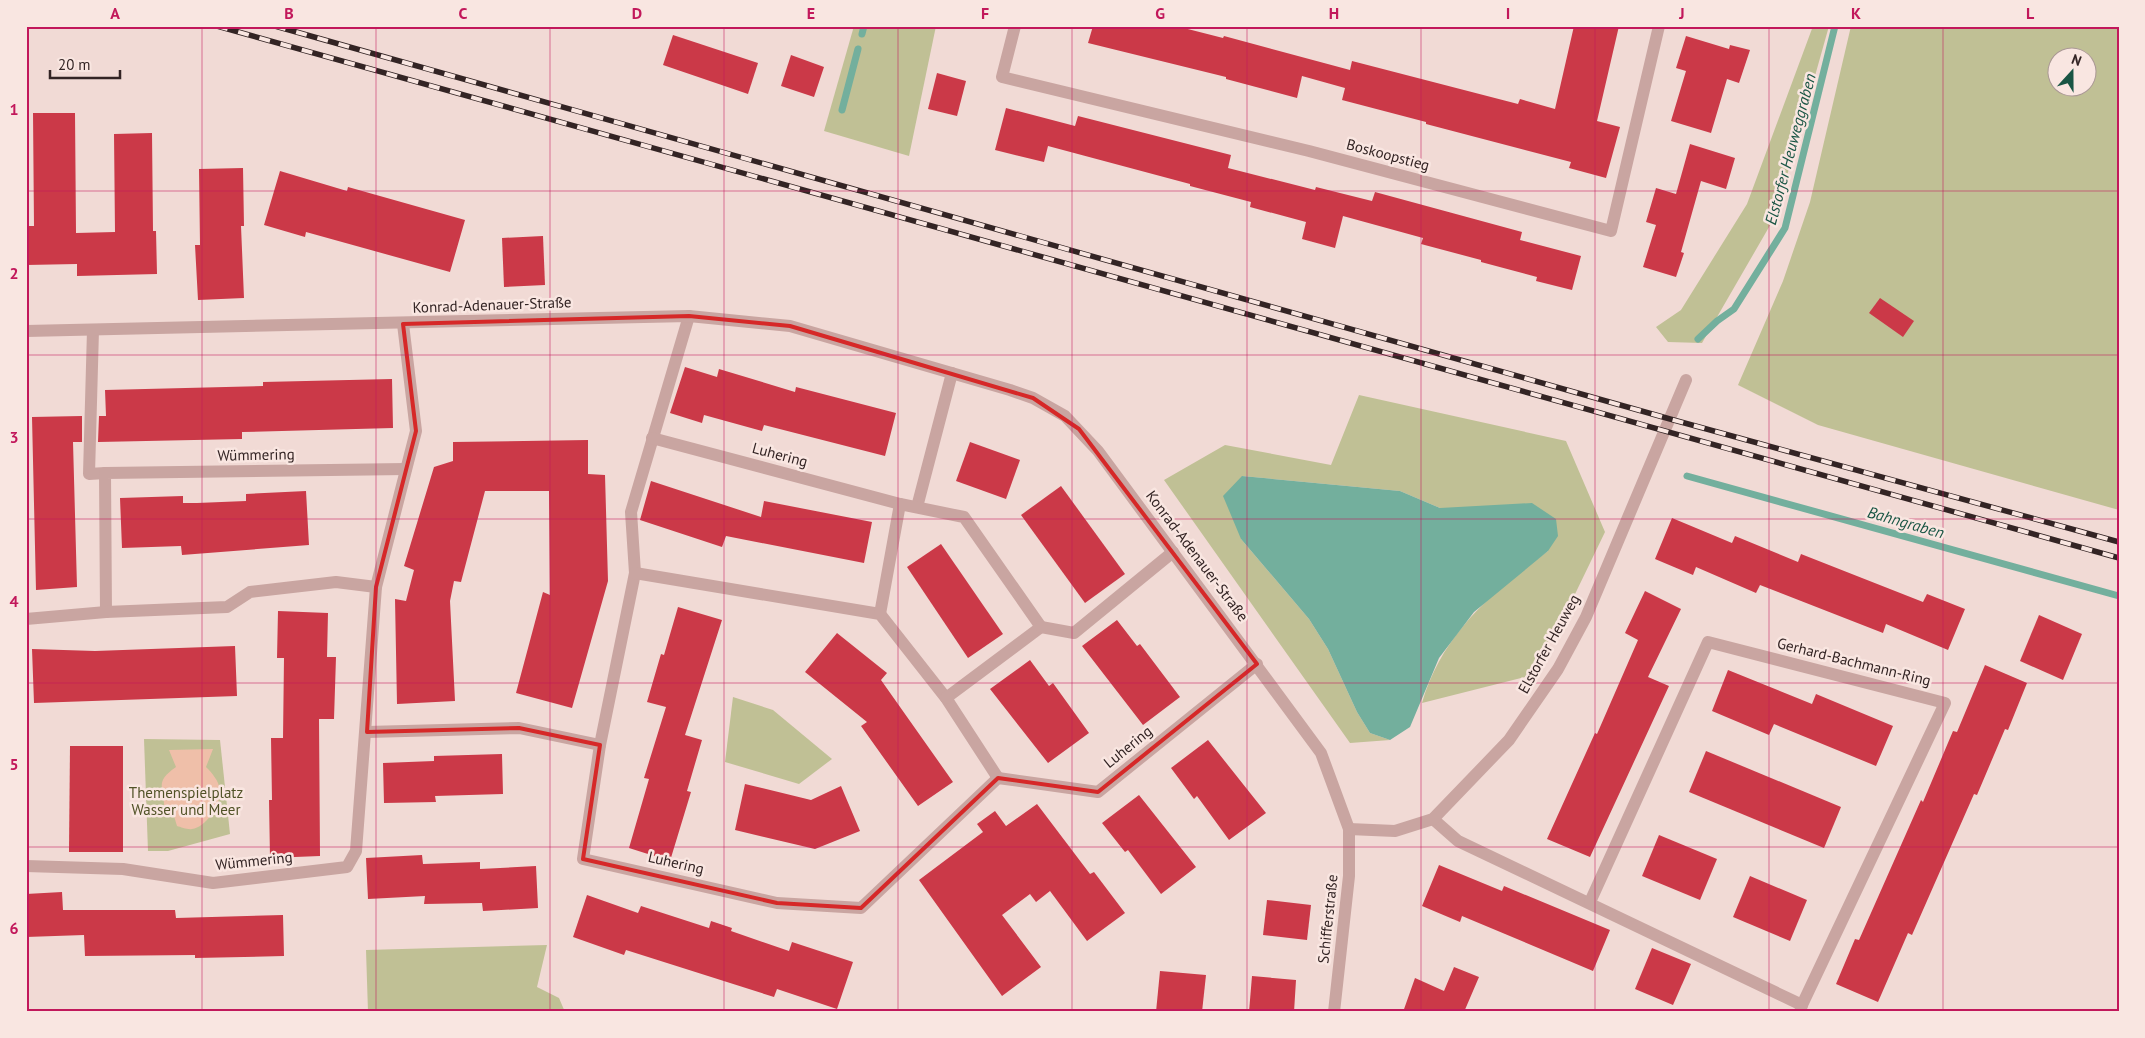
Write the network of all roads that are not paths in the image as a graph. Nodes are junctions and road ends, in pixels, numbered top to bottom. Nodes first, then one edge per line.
1 (1015, 26) edge
2 (1659, 26) edge
3 (689, 316) junction
4 (403, 324) junction
5 (93, 330) junction
6 (26, 331) edge
7 (952, 373) junction
8 (1686, 380) dead end
9 (652, 438) junction
10 (406, 469) junction
11 (105, 473) junction
12 (900, 504) junction
13 (918, 507) junction
14 (1173, 552) junction
15 (635, 573) junction
16 (376, 587) junction
17 (106, 612) junction
18 (880, 614) junction
19 (26, 619) edge
20 (1041, 627) junction
21 (1257, 664) junction
22 (946, 698) junction
23 (367, 732) junction
24 (600, 745) junction
25 (998, 778) junction
26 (1433, 819) junction
27 (1349, 829) junction
28 (26, 866) edge
29 (1590, 902) junction
30 (1801, 1008) edge
31 (1334, 1012) edge

1 - 2 street, Boskoopstieg
3 - 4 street, Konrad-Adenauer-Straße
3 - 7 street, Konrad-Adenauer-Straße
3 - 9 street, Luhering
4 - 5 street, Konrad-Adenauer-Straße
4 - 10 street, Wümmering
5 - 6 street, Konrad-Adenauer-Straße
5 - 11 street, Wümmering
7 - 13 street
7 - 14 street, Konrad-Adenauer-Straße
8 - 26 street, Elstorfer Heuweg
9 - 12 street, Luhering
9 - 15 street, Luhering
10 - 11 street, Wümmering
10 - 16 street, Wümmering
11 - 17 street
12 - 13 street, Luhering
12 - 18 street
13 - 20 street, Luhering
14 - 20 street
14 - 21 street, Konrad-Adenauer-Straße
15 - 18 street
15 - 24 street, Luhering
16 - 17 street
16 - 23 street, Wümmering
17 - 19 street
18 - 22 street
20 - 22 street
21 - 25 street, Luhering
21 - 27 street, Konrad-Adenauer-Straße
22 - 25 street
23 - 24 street
23 - 28 street, Wümmering
24 - 25 street, Luhering
26 - 27 street, Elstorfer Heuweg
26 - 29 street, Gerhard-Bachmann-Ring
27 - 31 street, Schifferstraße
29 - 30 street, Gerhard-Bachmann-Ring
29 - 30 street, Gerhard-Bachmann-Ring

